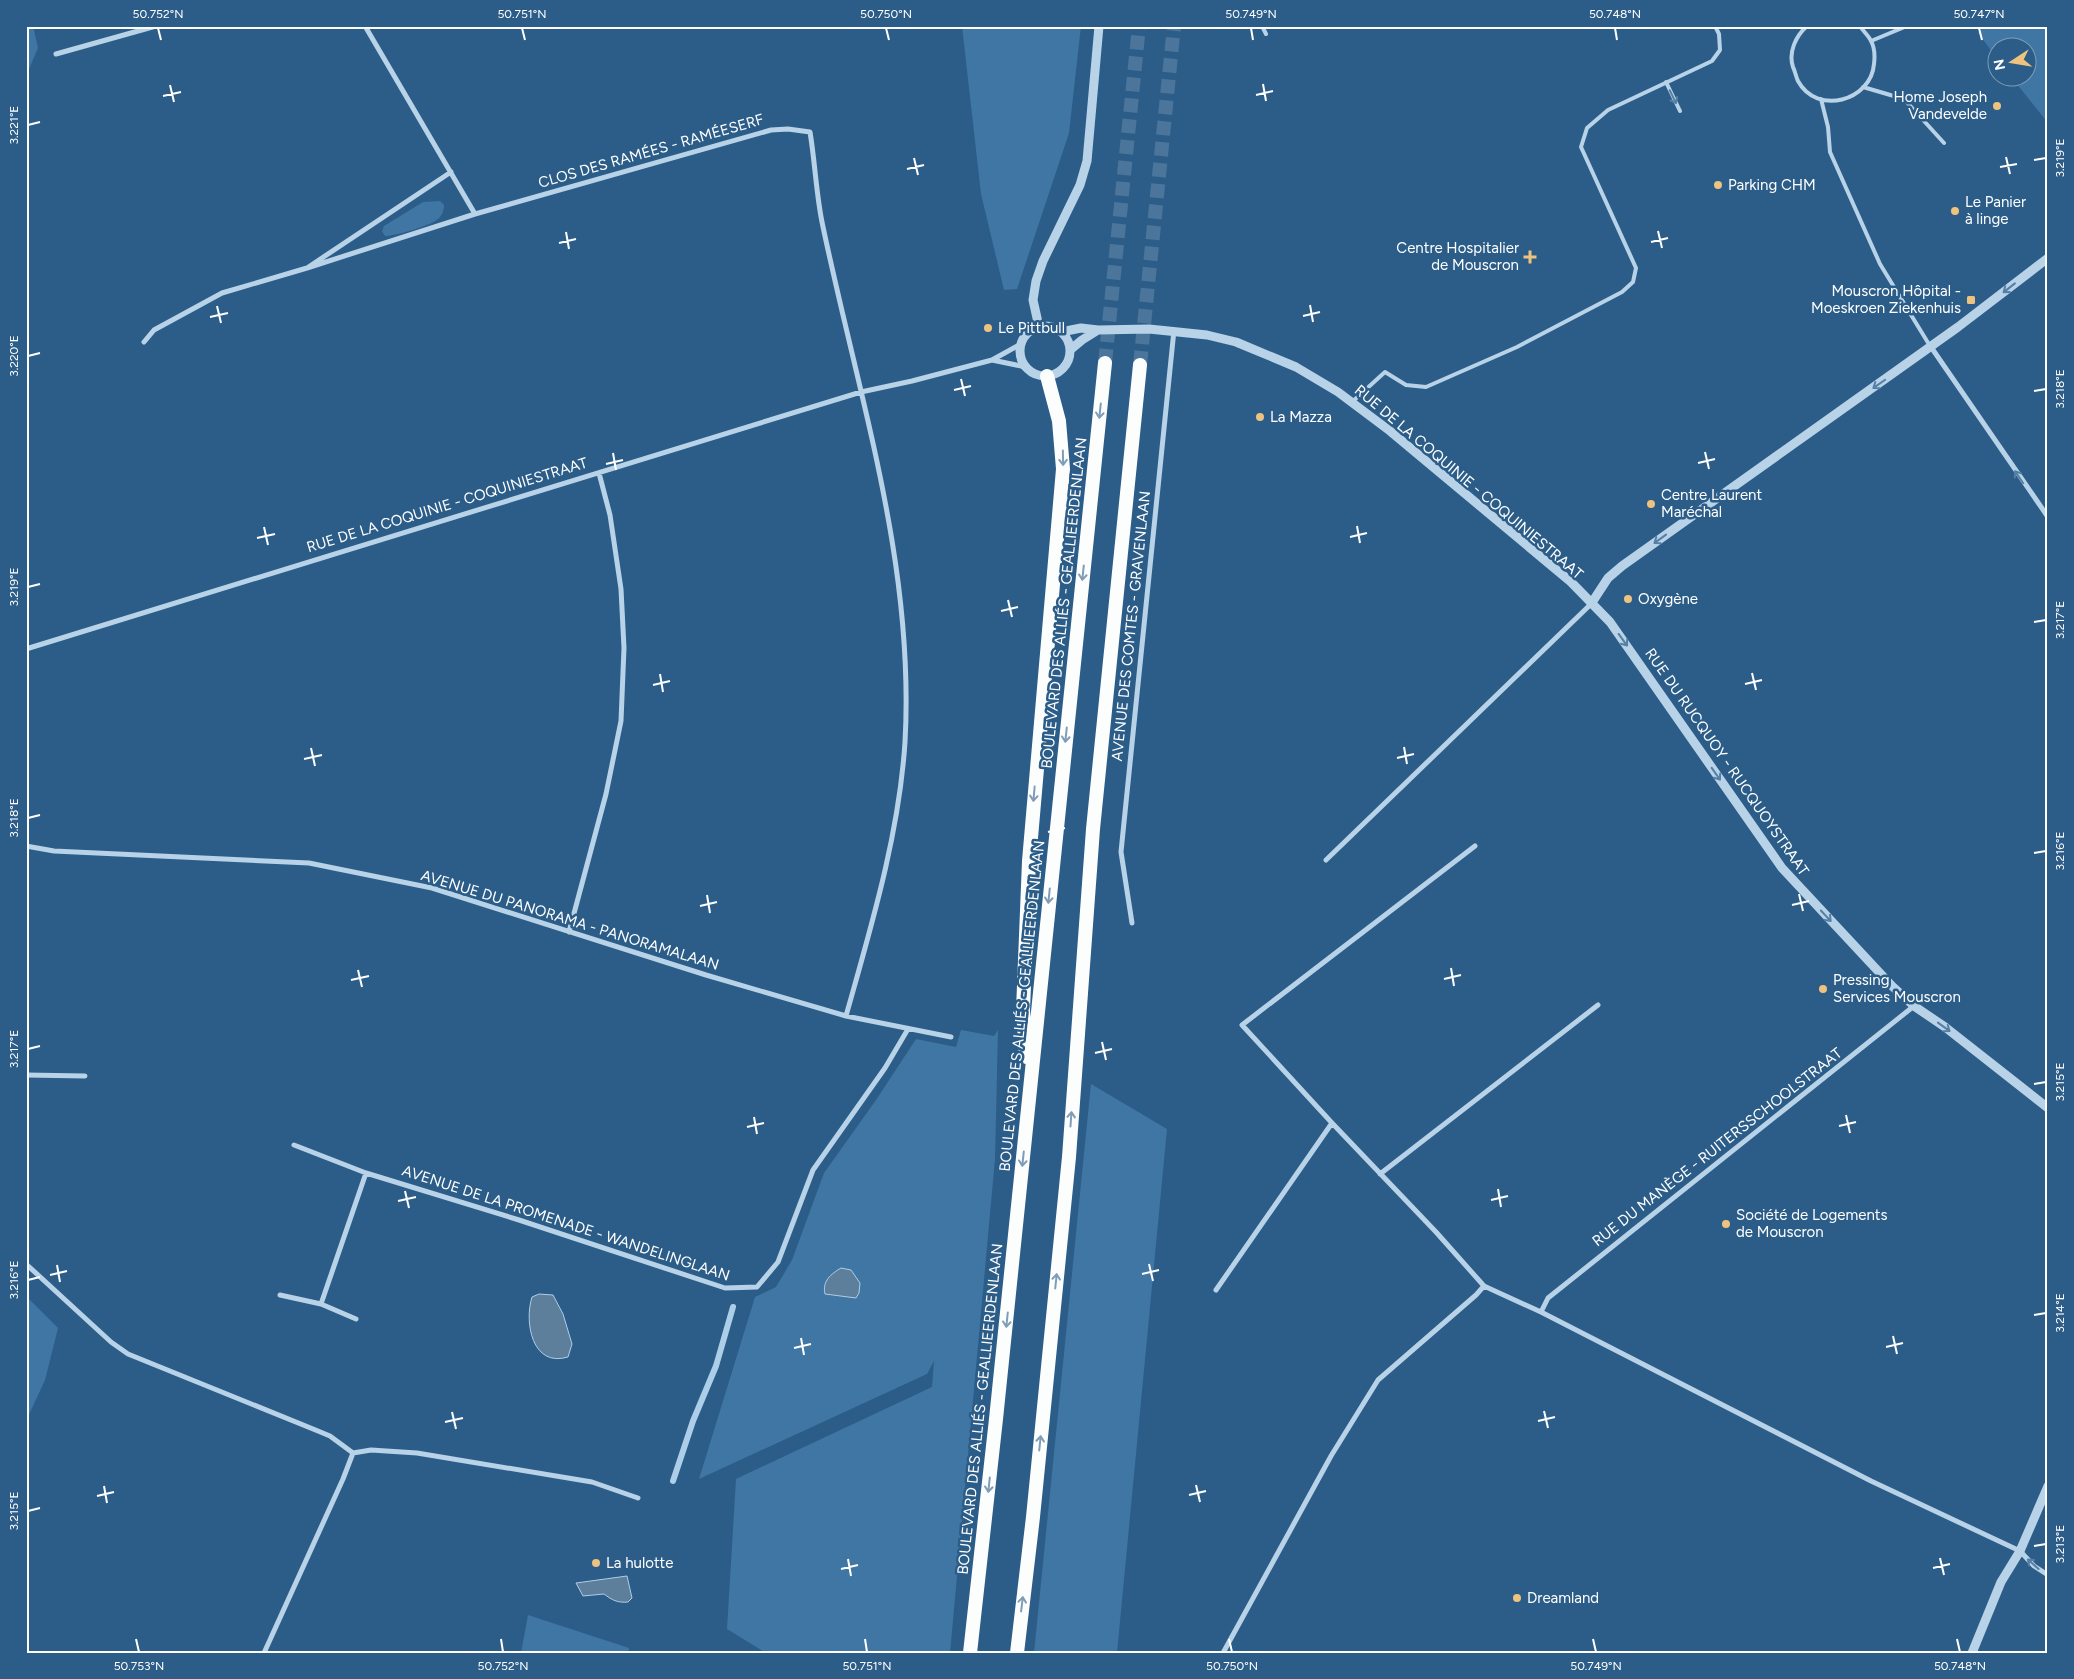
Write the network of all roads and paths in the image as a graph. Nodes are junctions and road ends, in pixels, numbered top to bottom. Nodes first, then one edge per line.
1 (156, 26) edge
2 (365, 26) edge
3 (1099, 26) edge
4 (1262, 26) edge
5 (1715, 26) edge
6 (1807, 26) edge
7 (1860, 26) edge
8 (1908, 26) edge
9 (1266, 34) dead end
10 (1872, 41) junction
11 (56, 54) dead end
12 (1666, 82) junction
13 (1863, 87) junction
14 (1821, 99) junction
15 (1680, 111) dead end
16 (1944, 143) dead end
17 (451, 172) junction
18 (475, 214) junction
19 (2048, 258) edge
20 (307, 268) junction
21 (1039, 327) junction
22 (1098, 330) junction
23 (1174, 330) junction
24 (1061, 332) junction
25 (144, 342) dead end
26 (1021, 344) junction
27 (1931, 347) junction
28 (1070, 350) junction
29 (992, 360) junction
30 (1105, 363) tunnel mouth
31 (1140, 366) tunnel mouth
32 (1026, 367) junction
33 (1047, 376) junction
34 (861, 392) junction
35 (1352, 402) junction
36 (599, 473) junction
37 (2048, 517) edge
38 (1591, 604) junction
39 (26, 649) edge
40 (26, 846) edge
41 (1475, 846) dead end
42 (1326, 860) dead end
43 (1132, 923) dead end
44 (569, 932) junction
45 (1598, 1005) dead end
46 (1914, 1006) junction
47 (846, 1016) junction
48 (908, 1029) junction
49 (951, 1037) dead end
50 (26, 1074) edge
51 (85, 1076) dead end
52 (1029, 1093) junction
53 (2048, 1108) edge
54 (1332, 1123) junction
55 (294, 1144) dead end
56 (366, 1173) junction
57 (1380, 1174) junction
58 (26, 1264) edge
59 (1484, 1286) junction
60 (1216, 1290) dead end
61 (280, 1295) dead end
62 (321, 1304) junction
63 (1541, 1312) junction
64 (356, 1319) dead end
65 (353, 1453) junction
66 (2048, 1486) edge
67 (638, 1498) dead end
68 (2020, 1551) junction
69 (2048, 1575) edge
70 (264, 1653) edge
71 (970, 1653) edge
72 (1017, 1653) edge
73 (1223, 1653) edge
74 (1972, 1653) edge

1 - 11 street
2 - 17 street
3 - 21 street
4 - 9 lane
5 - 12 lane
6 - 14 lane
7 - 10 lane
8 - 10 lane
10 - 13 lane
12 -> 15 lane
12 - 35 lane
13 - 14 lane
13 - 16 lane
14 - 27 lane
17 - 18 street
17 - 20 street, CLOS DES RAMÉES - RAMÉESERF
18 - 20 street, CLOS DES RAMÉES - RAMÉESERF
18 - 34 street, CLOS DES RAMÉES - RAMÉESERF
19 -> 27 street
20 - 25 street, CLOS DES RAMÉES - RAMÉESERF
21 - 24 street, RUE DE LA COQUINIE - COQUINIESTRAAT
21 - 26 street, RUE DE LA COQUINIE - COQUINIESTRAAT
22 - 23 street, RUE DE LA COQUINIE - COQUINIESTRAAT
22 - 24 street, RUE DE LA COQUINIE - COQUINIESTRAAT
22 - 28 street, RUE DE LA COQUINIE - COQUINIESTRAAT
23 - 35 street, RUE DE LA COQUINIE - COQUINIESTRAAT
23 - 43 street, AVENUE DES COMTES - GRAVENLAAN
24 - 28 street
26 - 29 street, RUE DE LA COQUINIE - COQUINIESTRAAT
26 - 32 street
37 -> 27 street
27 -> 38 street
28 - 33 street, RUE DE LA COQUINIE - COQUINIESTRAAT
29 - 32 street, RUE DE LA COQUINIE - COQUINIESTRAAT
29 - 34 street, RUE DE LA COQUINIE - COQUINIESTRAAT
30 -> 52 highway, BOULEVARD DES ALLIÉS - GEALLIEERDENLAAN
72 -> 31 highway
32 - 33 street, RUE DE LA COQUINIE - COQUINIESTRAAT
33 -> 52 highway
34 - 36 street, RUE DE LA COQUINIE - COQUINIESTRAAT
34 - 47 street
35 - 38 street, RUE DE LA COQUINIE - COQUINIESTRAAT
36 - 39 street, RUE DE LA COQUINIE - COQUINIESTRAAT
36 - 44 street
38 - 42 street
38 -> 46 street, RUE DU RUCQUOY - RUCQUOYSTRAAT
40 - 44 street, AVENUE DU PANORAMA - PANORAMALAAN
41 - 54 street
44 - 47 street, AVENUE DU PANORAMA - PANORAMALAAN
45 - 57 street
46 -> 53 street, RUE DU RUCQUOY - RUCQUOYSTRAAT
46 - 63 street, RUE DU MANÈGE - RUITERSSCHOOLSTRAAT
47 - 48 street, AVENUE DU PANORAMA - PANORAMALAAN
48 - 49 street, AVENUE DU PANORAMA - PANORAMALAAN
48 - 56 street, AVENUE DE LA PROMENADE - WANDELINGLAAN
50 - 51 street
52 -> 71 highway, BOULEVARD DES ALLIÉS - GEALLIEERDENLAAN
54 - 57 street
54 - 60 street
55 - 56 street, AVENUE DE LA PROMENADE - WANDELINGLAAN
56 - 62 street
57 - 59 street
58 - 65 street
59 - 63 street
59 - 73 street
61 - 62 street
62 - 64 street
63 - 68 street
65 - 67 street
65 - 70 street
66 - 68 street
69 -> 68 street
68 - 74 street

